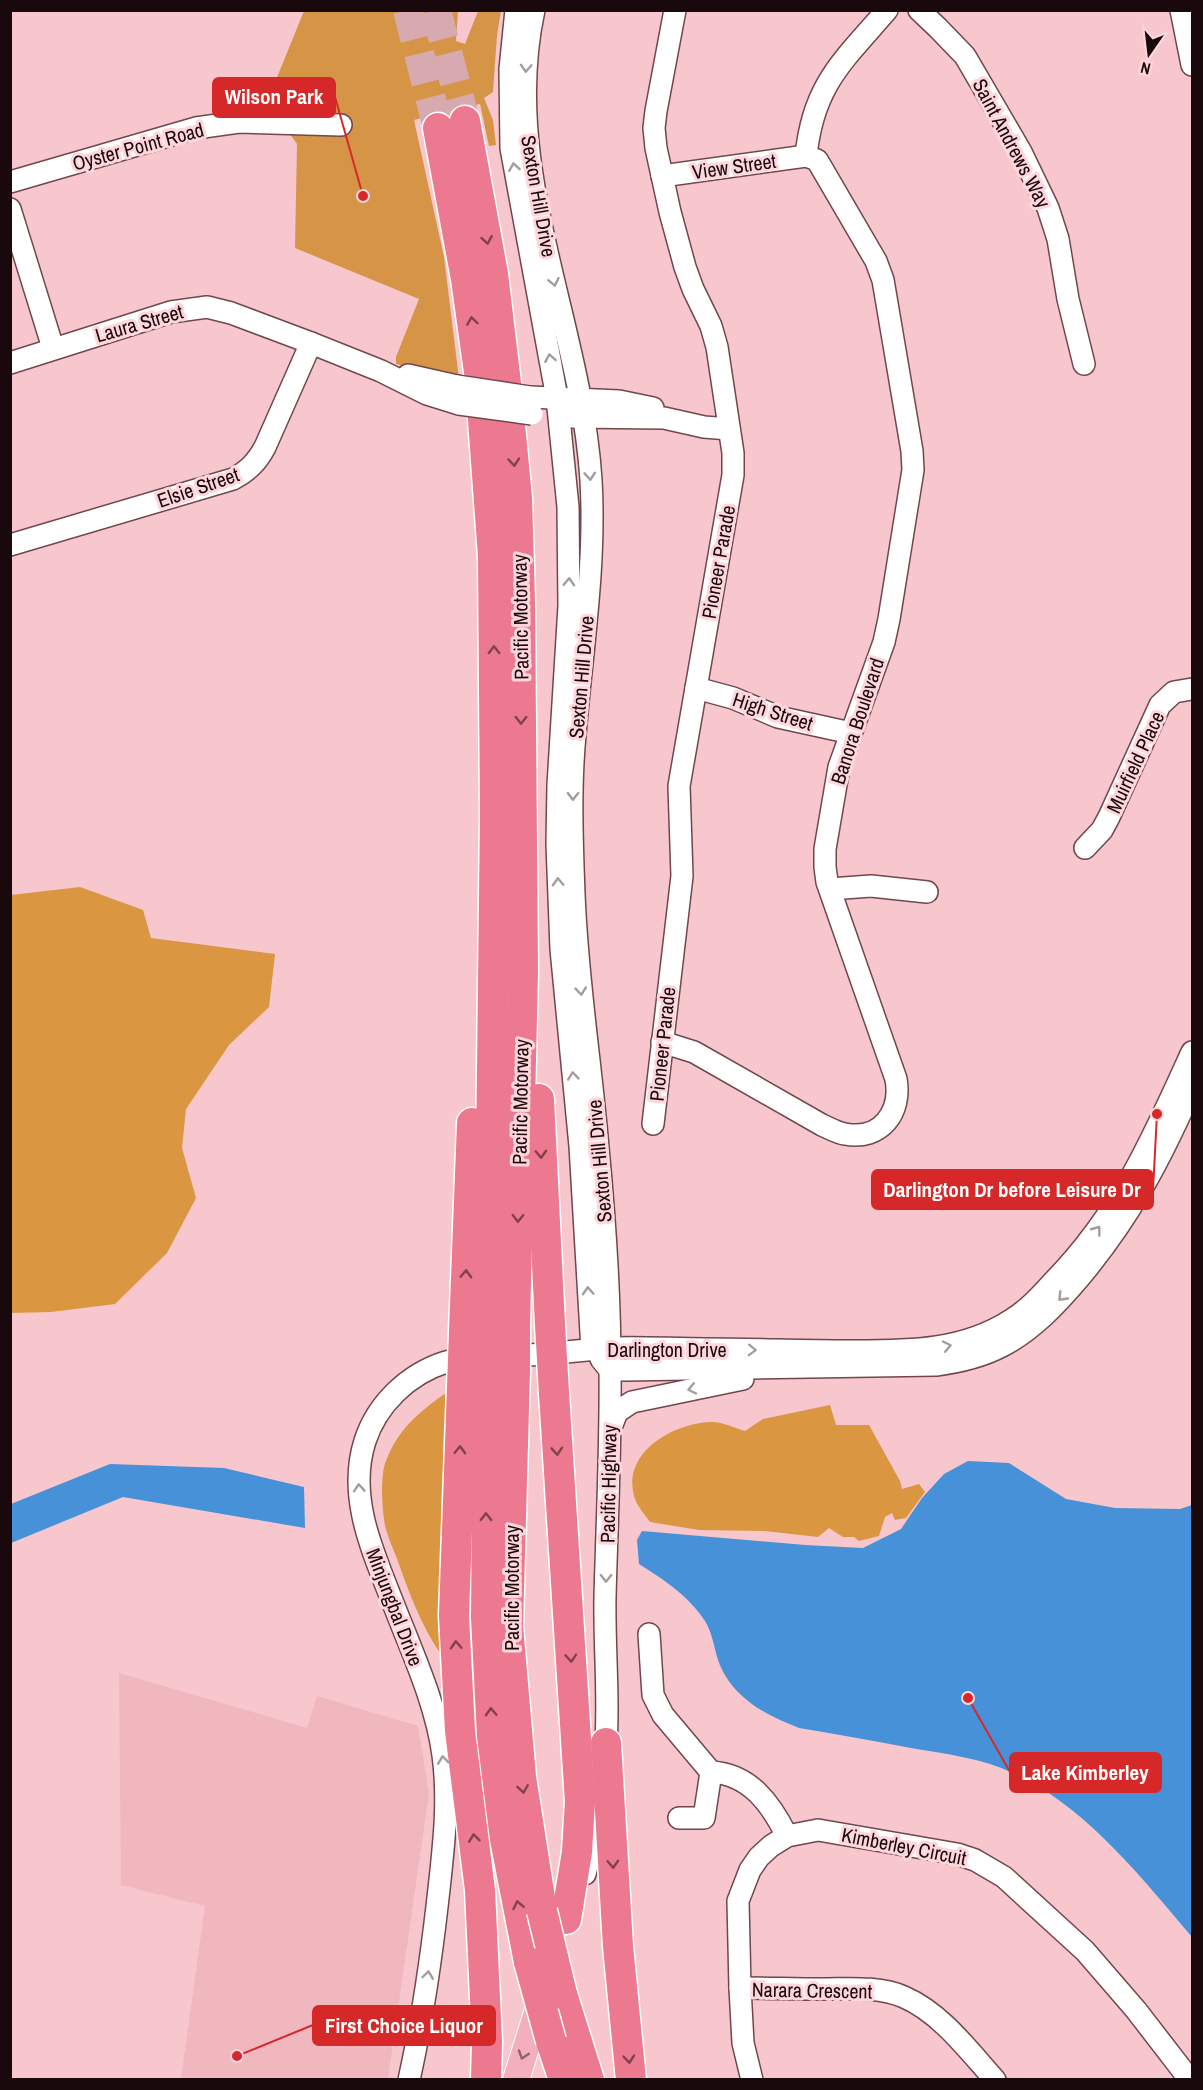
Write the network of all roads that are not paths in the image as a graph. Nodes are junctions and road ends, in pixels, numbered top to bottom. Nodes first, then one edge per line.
1 (516, 10) edge
2 (534, 10) edge
3 (675, 10) edge
4 (887, 10) edge
5 (918, 10) edge
6 (1181, 10) edge
7 (1192, 65) edge
8 (340, 126) dead end
9 (806, 156) junction
10 (662, 176) junction
11 (10, 182) edge
12 (10, 209) edge
13 (311, 343) junction
14 (52, 348) junction
15 (10, 363) edge
16 (1084, 364) dead end
17 (558, 407) junction
18 (582, 409) junction
19 (729, 429) junction
20 (10, 545) edge
21 (696, 688) junction
22 (1192, 689) edge
23 (851, 734) junction
24 (1085, 848) dead end
25 (830, 889) junction
26 (927, 892) dead end
27 (523, 971) junction
28 (662, 1042) junction
29 (1192, 1052) edge
30 (1192, 1088) edge
31 (653, 1124) dead end
32 (490, 1328) junction
33 (601, 1349) junction
34 (769, 1369) junction
35 (610, 1370) junction
36 (489, 1380) junction
37 (609, 1436) junction
38 (649, 1634) dead end
39 (606, 1743) junction
40 (711, 1772) junction
41 (679, 1818) dead end
42 (787, 1836) junction
43 (554, 1915) junction
44 (740, 1988) junction
45 (419, 2033) junction
46 (409, 2079) edge
47 (418, 2079) edge
48 (486, 2079) edge
49 (516, 2079) edge
50 (564, 2079) edge
51 (589, 2079) edge
52 (631, 2079) edge
53 (752, 2079) edge
54 (995, 2079) edge
55 (1190, 2079) edge

17 -> 1 street, Sexton Hill Drive
2 -> 18 street, Sexton Hill Drive
3 - 10 street, Pioneer Parade
4 - 9 street
5 - 16 street, Saint Andrews Way
6 - 7 street
8 - 11 street, Oyster Point Road
9 - 10 street, View Street
9 - 23 street, Banora Boulevard
10 - 19 street, Pioneer Parade
12 - 14 street
13 - 14 street, Laura Street
13 - 17 street, Laura Street, bridge
13 - 20 street, Elsie Street
14 - 15 street, Laura Street
17 - 18 street, Laura Street
33 -> 17 street, Sexton Hill Drive
18 - 19 street, Laura Street
18 -> 33 street, Sexton Hill Drive
19 - 21 street, Pioneer Parade
21 - 23 street, High Street
21 - 28 street, Pioneer Parade
22 - 24 street, Muirfield Place
23 - 25 street, Banora Boulevard
25 - 26 street
25 - 28 street, Banora Boulevard
27 -> 32 highway, Pacific Motorway
32 -> 27 highway, Pacific Motorway
27 -> 43 highway, bridge
28 - 31 street, Pioneer Parade
33 -> 29 street, Darlington Drive
30 -> 34 street, Darlington Drive
32 - 36 highway, Pacific Motorway, bridge
32 - 36 highway, bridge
33 - 35 street, Pacific Highway
45 -> 33 street, Minjungbal Drive
34 - 35 street, Darlington Drive
34 -> 37 street
35 - 37 street, Pacific Highway
36 -> 43 highway, Pacific Motorway
48 -> 36 highway
50 -> 36 highway, Pacific Motorway, bridge
37 -> 39 street, Pacific Highway
38 - 40 street
39 - 43 street, Pacific Highway
39 -> 52 highway
40 - 41 street
40 - 42 street
42 - 44 street, Kimberley Circuit
42 - 55 street, Kimberley Circuit
43 -> 49 main road
43 - 51 highway, Pacific Motorway, bridge
44 - 53 street, Kimberley Circuit
44 - 54 street, Narara Crescent
45 - 46 street, Minjungbal Drive
45 - 47 street, Minjungbal Drive

